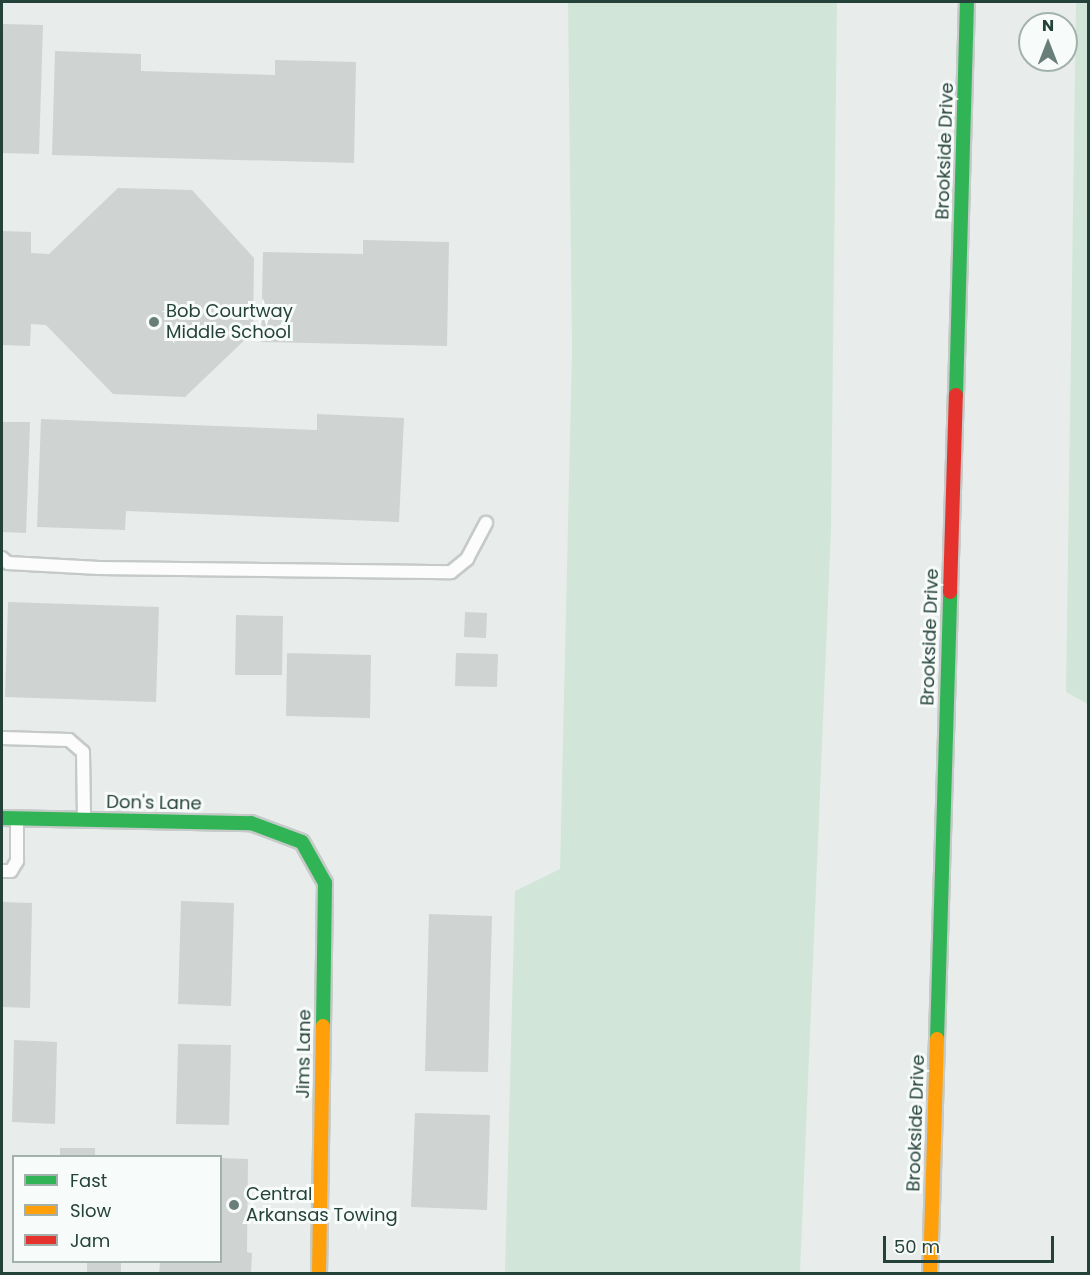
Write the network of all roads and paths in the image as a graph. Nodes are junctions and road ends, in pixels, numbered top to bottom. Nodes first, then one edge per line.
1 (967, 2) edge
2 (486, 523) dead end
3 (2, 558) edge
4 (2, 738) edge
5 (2, 818) edge
6 (17, 818) junction
7 (84, 820) junction
8 (302, 842) joint
9 (2, 871) edge
10 (318, 1274) edge
11 (930, 1274) edge

1 - 11 street, Brookside Drive
2 - 3 lane
4 - 7 lane
5 - 6 street, Don's Lane
6 - 7 street, Don's Lane
6 - 9 lane
7 - 8 street, Don's Lane
8 - 10 street, Jims Lane

